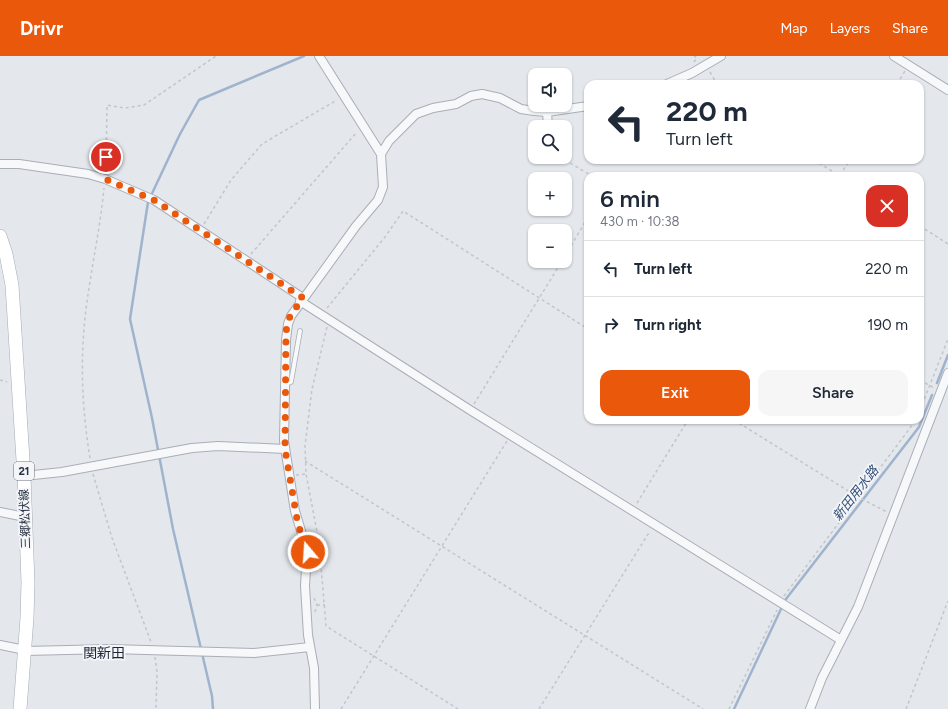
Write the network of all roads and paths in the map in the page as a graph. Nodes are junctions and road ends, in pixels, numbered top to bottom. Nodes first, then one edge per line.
1 (216, 56) edge
2 (319, 56) edge
3 (721, 56) edge
4 (894, 56) edge
5 (706, 65) junction
6 (675, 80) edge
7 (715, 80) edge
8 (948, 90) edge
9 (344, 95) junction
10 (584, 107) edge
11 (572, 108) edge
12 (528, 110) edge
13 (547, 112) edge
14 (548, 120) edge
15 (363, 126) junction
16 (381, 154) junction
17 (0, 164) edge
18 (572, 164) edge
19 (820, 164) edge
20 (585, 172) edge
21 (834, 172) edge
22 (105, 179) junction
23 (584, 224) edge
24 (924, 229) edge
25 (200, 231) junction
26 (0, 236) edge
27 (572, 244) edge
28 (948, 244) edge
29 (246, 260) junction
30 (558, 268) edge
31 (540, 298) junction
32 (302, 300) junction
33 (319, 315) junction
34 (330, 322) junction
35 (584, 326) edge
36 (300, 331) dead end
37 (948, 339) edge
38 (948, 373) edge
39 (924, 383) edge
40 (285, 384) junction
41 (929, 386) junction
42 (941, 392) junction
43 (924, 399) edge
44 (470, 410) junction
45 (686, 424) edge
46 (740, 424) edge
47 (913, 424) edge
48 (511, 435) junction
49 (285, 449) junction
50 (305, 461) junction
51 (91, 467) junction
52 (299, 474) dead end
53 (306, 474) junction
54 (24, 476) junction
55 (858, 497) junction
56 (632, 510) junction
57 (0, 512) edge
58 (894, 516) junction
59 (25, 517) junction
60 (654, 523) junction
61 (442, 545) junction
62 (948, 601) edge
63 (780, 603) junction
64 (317, 605) dead end
65 (325, 605) junction
66 (585, 634) junction
67 (841, 640) junction
68 (0, 645) edge
69 (310, 647) junction
70 (154, 650) junction
71 (25, 651) junction
72 (373, 656) junction
73 (20, 709) edge
74 (156, 709) edge
75 (315, 709) edge
76 (341, 709) edge
77 (458, 709) edge
78 (539, 709) edge
79 (703, 709) edge
80 (729, 709) edge
81 (810, 709) edge
82 (906, 709) edge

1 - 22 path
2 - 9 street
3 - 5 street
4 - 8 street
5 - 6 street
5 - 7 path
9 - 15 street
9 - 25 path
10 - 11 street
12 - 16 street
13 - 14 street
15 - 16 street
15 - 29 path
16 - 32 street
17 - 22 street
18 - 20 path
19 - 21 path
22 - 25 street
22 - 51 path
23 - 27 path
24 - 28 path
25 - 29 street
26 - 54 main road, 三郷松伏線 / 21
29 - 32 street
30 - 31 path
31 - 33 path
31 - 35 path
31 - 44 path
32 - 33 street
32 - 40 street
33 - 34 street
34 - 44 street
34 - 50 path
36 - 40 lane
37 - 41 path
38 - 42 street
39 - 41 path
40 - 49 street
41 - 42 path
41 - 43 path
42 - 58 street
44 - 48 street
45 - 56 path
46 - 55 path
47 - 55 path
48 - 56 street
48 - 61 path
49 - 51 street
49 - 69 street
50 - 53 path
50 - 61 path
51 - 54 street
51 - 70 path
52 - 53 path
53 - 65 path
54 - 59 main road, 三郷松伏線 / 21
55 - 58 path
55 - 63 path
56 - 60 street
57 - 59 street
58 - 67 street
59 - 71 main road, 三郷松伏線 / 21
60 - 63 street
60 - 66 path
61 - 66 path
61 - 72 path
62 - 82 path
63 - 67 street
63 - 80 path
64 - 65 path
65 - 72 path
66 - 78 path
66 - 79 path
67 - 81 street
68 - 71 street
69 - 70 street
69 - 75 street
70 - 71 street
70 - 74 path
71 - 73 main road, 三郷松伏線 / 21
72 - 76 path
72 - 77 path

